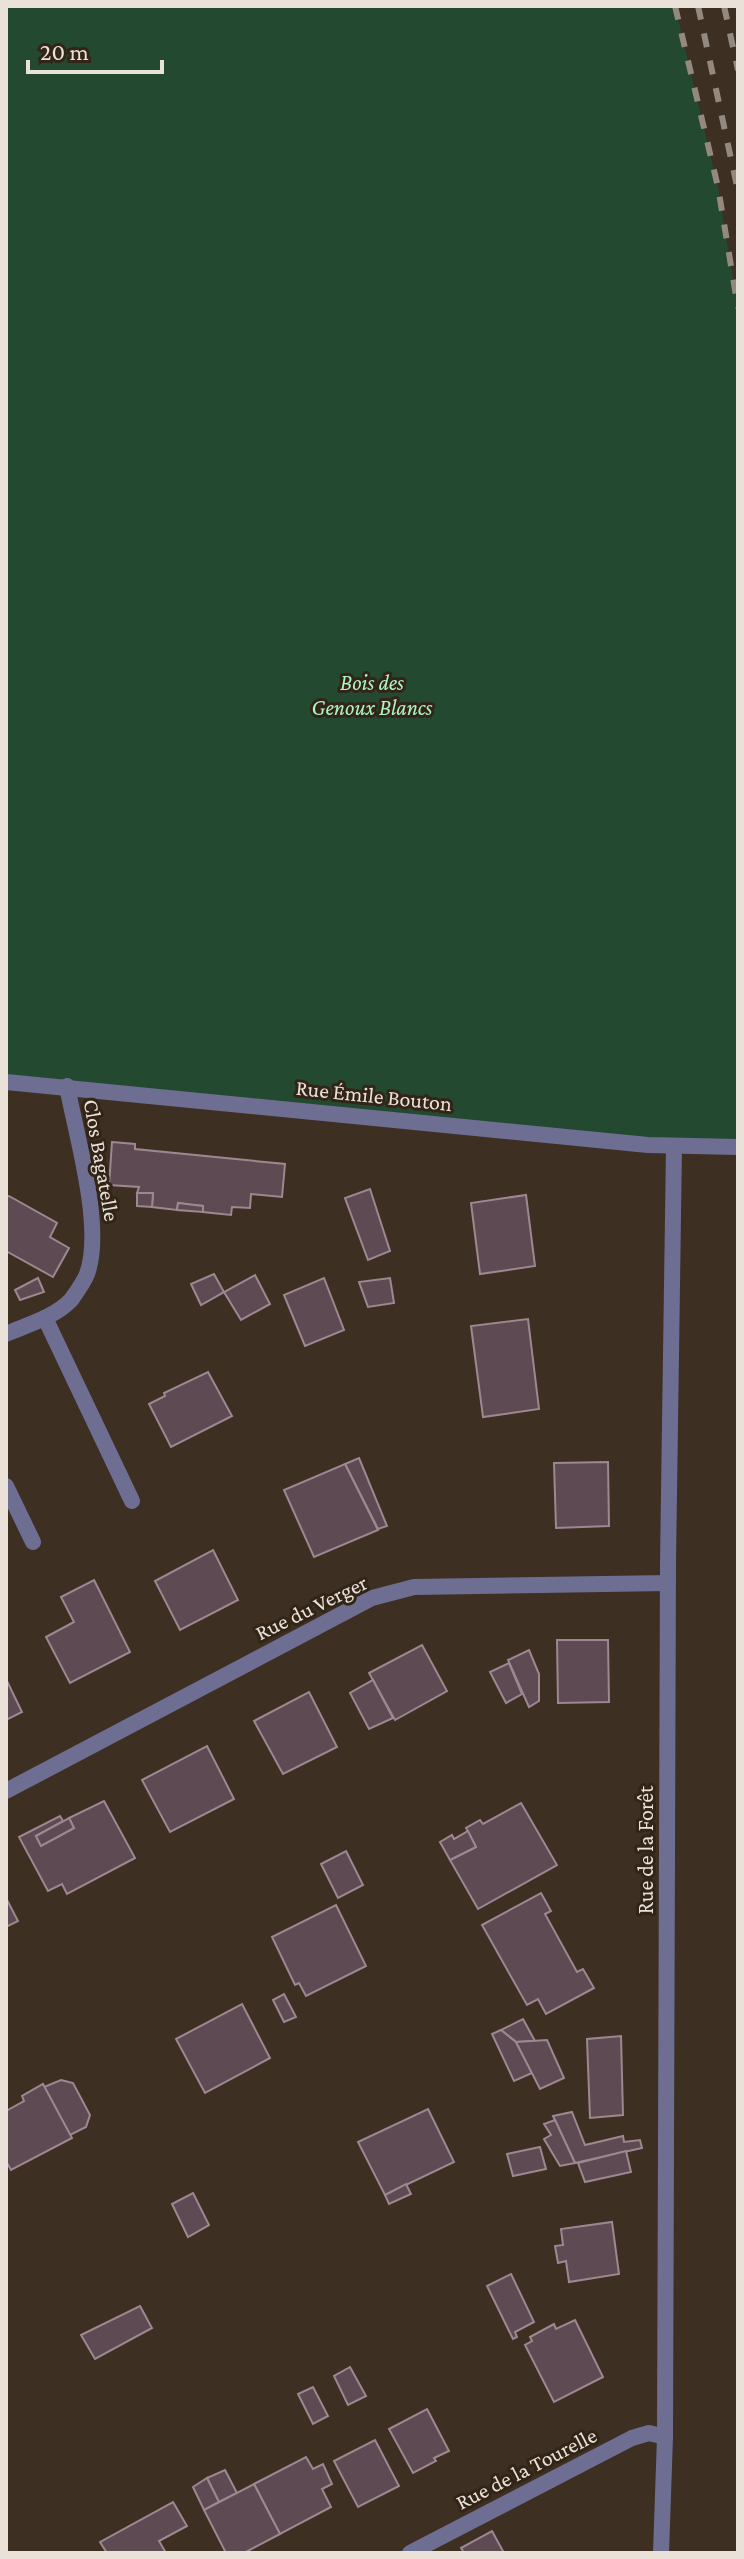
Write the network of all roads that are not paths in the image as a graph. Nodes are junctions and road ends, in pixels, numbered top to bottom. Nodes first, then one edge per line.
1 (6, 1082) edge
2 (67, 1086) junction
3 (674, 1147) junction
4 (738, 1147) edge
5 (45, 1318) junction
6 (6, 1334) edge
7 (6, 1486) edge
8 (132, 1501) dead end
9 (33, 1542) dead end
10 (668, 1583) junction
11 (6, 1791) edge
12 (665, 2437) junction
13 (410, 2553) edge
14 (661, 2553) edge

1 - 2 street, Rue Émile Bouton
2 - 3 street, Rue Émile Bouton
2 - 5 street, Clos Bagatelle
3 - 4 street, Rue Émile Bouton
3 - 10 street, Rue de la Forêt
5 - 6 street, Clos Bagatelle
5 - 8 street
7 - 9 street
10 - 11 street, Rue du Verger
10 - 12 street, Rue de la Forêt
12 - 13 street, Rue de la Tourelle
12 - 14 street, Rue de la Forêt

